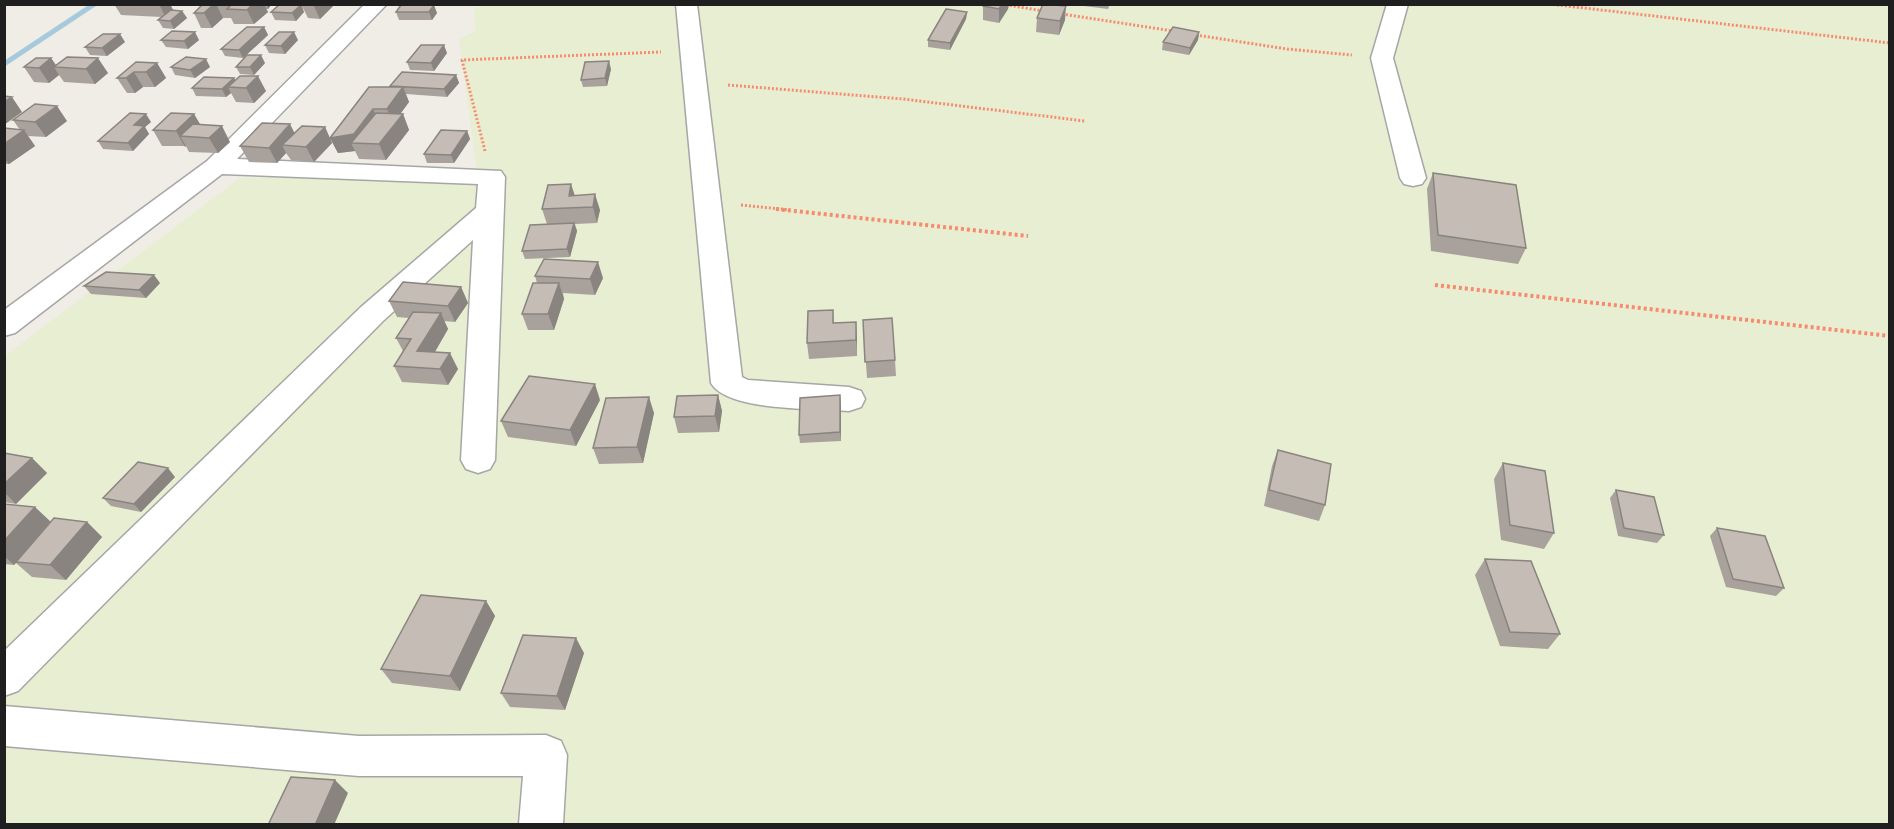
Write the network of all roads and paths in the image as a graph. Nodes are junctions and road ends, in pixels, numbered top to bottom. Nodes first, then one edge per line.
1 (377, 4) edge
2 (686, 4) edge
3 (1002, 4) edge
4 (1398, 4) edge
5 (1549, 4) edge
6 (1181, 32) edge
7 (1193, 34) edge
8 (1890, 43) edge
9 (691, 51) junction
10 (1382, 58) junction
11 (695, 83) junction
12 (1085, 121) dead end
13 (216, 166) junction
14 (1413, 178) dead end
15 (491, 194) junction
16 (708, 201) junction
17 (1028, 236) dead end
18 (1435, 285) dead end
19 (4, 326) edge
20 (1890, 336) edge
21 (849, 399) dead end
22 (478, 460) dead end
23 (4, 678) edge
24 (4, 726) edge
25 (541, 825) edge

1 - 13 street
2 - 9 street
3 - 6 path
4 - 10 street
5 - 8 path
7 - 10 path
9 - 11 street
9 - 15 path
10 - 14 street
11 - 12 path
11 - 16 street
13 - 15 street
13 - 19 street
15 - 22 street
15 - 23 street
16 - 17 path
16 - 21 street
18 - 20 path
24 - 25 street

